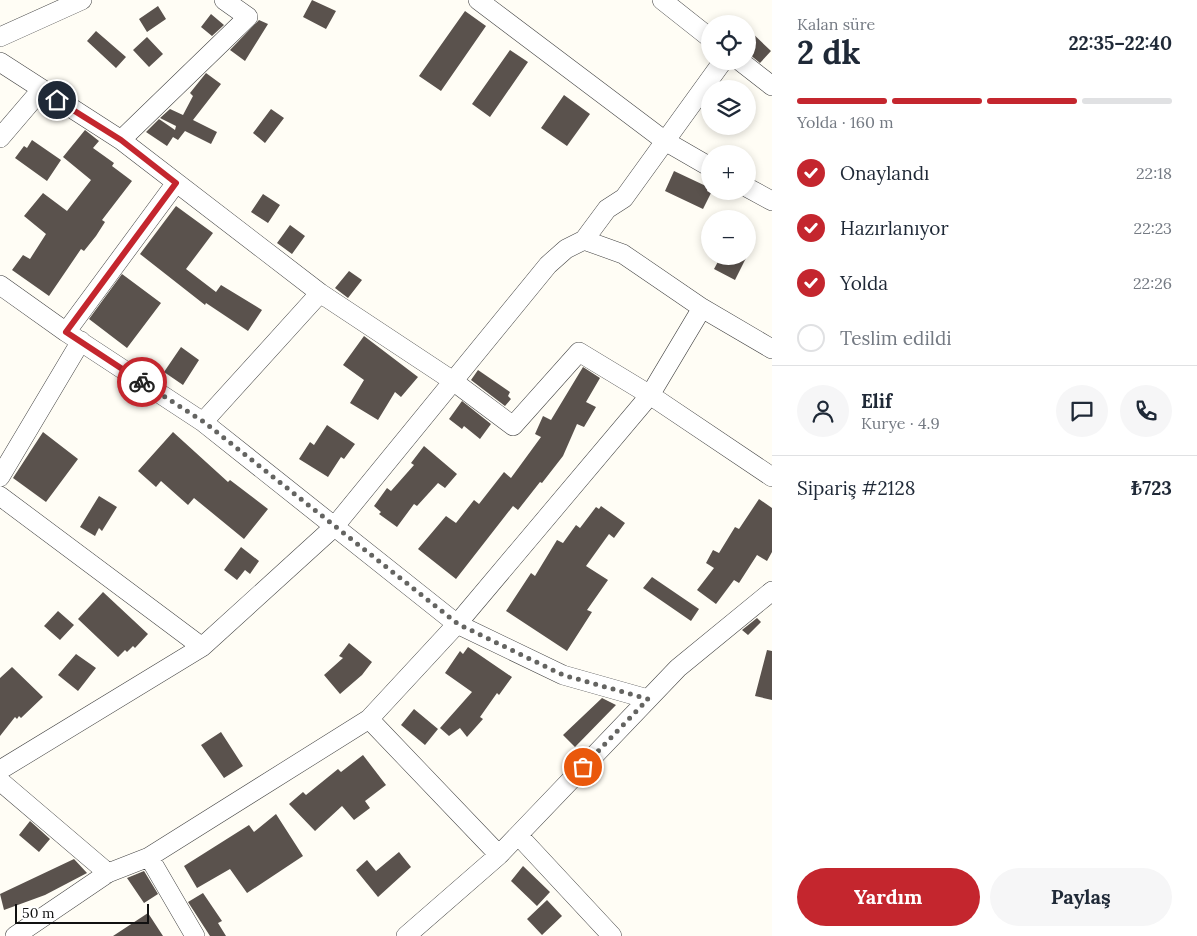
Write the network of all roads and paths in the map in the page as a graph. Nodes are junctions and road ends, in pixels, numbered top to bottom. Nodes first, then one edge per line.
1 (82, 0) edge
2 (224, 0) edge
3 (478, 0) edge
4 (662, 0) edge
5 (701, 31) edge
6 (0, 37) edge
7 (0, 62) edge
8 (716, 70) edge
9 (752, 70) edge
10 (772, 86) edge
11 (40, 90) junction
12 (0, 138) edge
13 (121, 140) junction
14 (665, 141) junction
15 (701, 162) edge
16 (176, 183) junction
17 (756, 192) edge
18 (772, 201) edge
19 (584, 240) junction
20 (0, 285) edge
21 (320, 293) junction
22 (702, 308) junction
23 (73, 337) junction
24 (772, 349) edge
25 (453, 381) junction
26 (650, 395) junction
27 (204, 422) junction
28 (0, 476) edge
29 (772, 476) edge
30 (0, 496) edge
31 (334, 527) junction
32 (772, 591) edge
33 (458, 624) junction
34 (202, 647) junction
35 (648, 699) junction
36 (369, 719) junction
37 (0, 770) edge
38 (0, 781) edge
39 (518, 835) junction
40 (498, 856) junction
41 (148, 857) junction
42 (108, 873) junction
43 (23, 934) edge
44 (195, 936) edge
45 (407, 936) edge
46 (612, 936) edge

1 - 6 street
2 - 13 street
3 - 14 street
4 - 5 street
7 - 11 street
8 - 14 street
9 - 10 street
11 - 12 street
11 - 13 street
13 - 16 street
14 - 15 street
14 - 19 street
16 - 21 street
16 - 23 street
17 - 18 street
19 - 22 street
19 - 25 street
20 - 23 street
21 - 25 street
21 - 27 street
22 - 24 street
22 - 26 street
23 - 27 street
23 - 28 street
25 - 26 street
25 - 31 street
26 - 29 street
26 - 33 street
27 - 31 street
30 - 34 street
31 - 33 street
31 - 34 street
32 - 35 street
33 - 35 street
33 - 36 street
34 - 37 street
35 - 39 street
36 - 40 street
36 - 41 street
38 - 42 street
39 - 40 street
39 - 46 street
40 - 45 street
41 - 42 street
41 - 44 street
42 - 43 street

